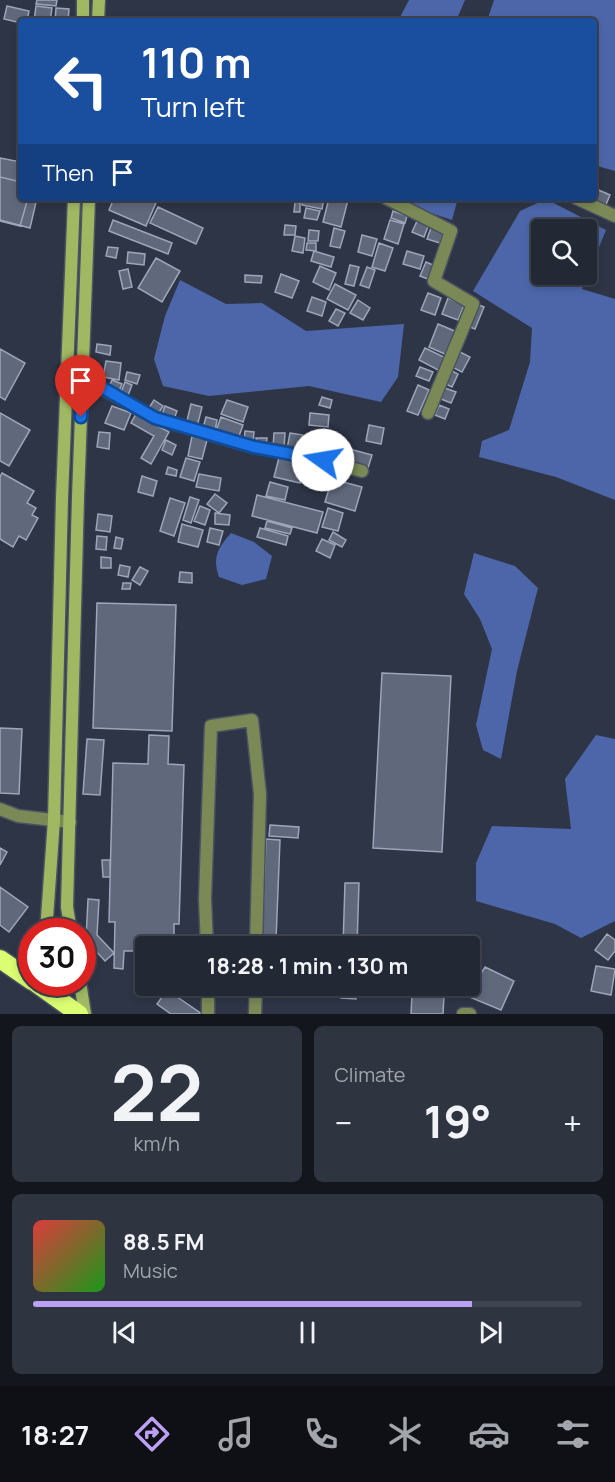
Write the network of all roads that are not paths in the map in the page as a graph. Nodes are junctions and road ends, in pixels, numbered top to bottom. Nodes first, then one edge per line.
1 (83, 0) edge
2 (99, 0) edge
3 (82, 18) edge
4 (99, 18) edge
5 (74, 201) edge
6 (89, 201) edge
7 (392, 201) edge
8 (582, 201) edge
9 (615, 216) edge
10 (82, 376) junction
11 (428, 412) dead end
12 (362, 471) dead end
13 (0, 809) edge
14 (54, 820) junction
15 (70, 822) junction
16 (47, 918) edge
17 (69, 918) edge
18 (207, 936) edge
19 (256, 936) edge
20 (0, 959) edge
21 (18, 971) edge
22 (55, 996) edge
23 (83, 996) edge
24 (208, 996) edge
25 (256, 996) edge
26 (79, 1014) edge
27 (86, 1014) edge
28 (208, 1014) edge
29 (255, 1014) edge
30 (463, 1014) edge
31 (470, 1014) edge

1 - 3 main road
2 - 4 main road
5 - 14 main road
6 - 10 main road
7 - 11 street
8 - 9 street
10 - 12 street
10 - 15 main road
13 - 14 street
14 - 15 street
14 - 16 main road
15 - 17 main road
18 - 19 street
20 - 21 highway
22 - 26 highway
23 - 27 main road
24 - 28 street
25 - 29 street
30 - 31 street

